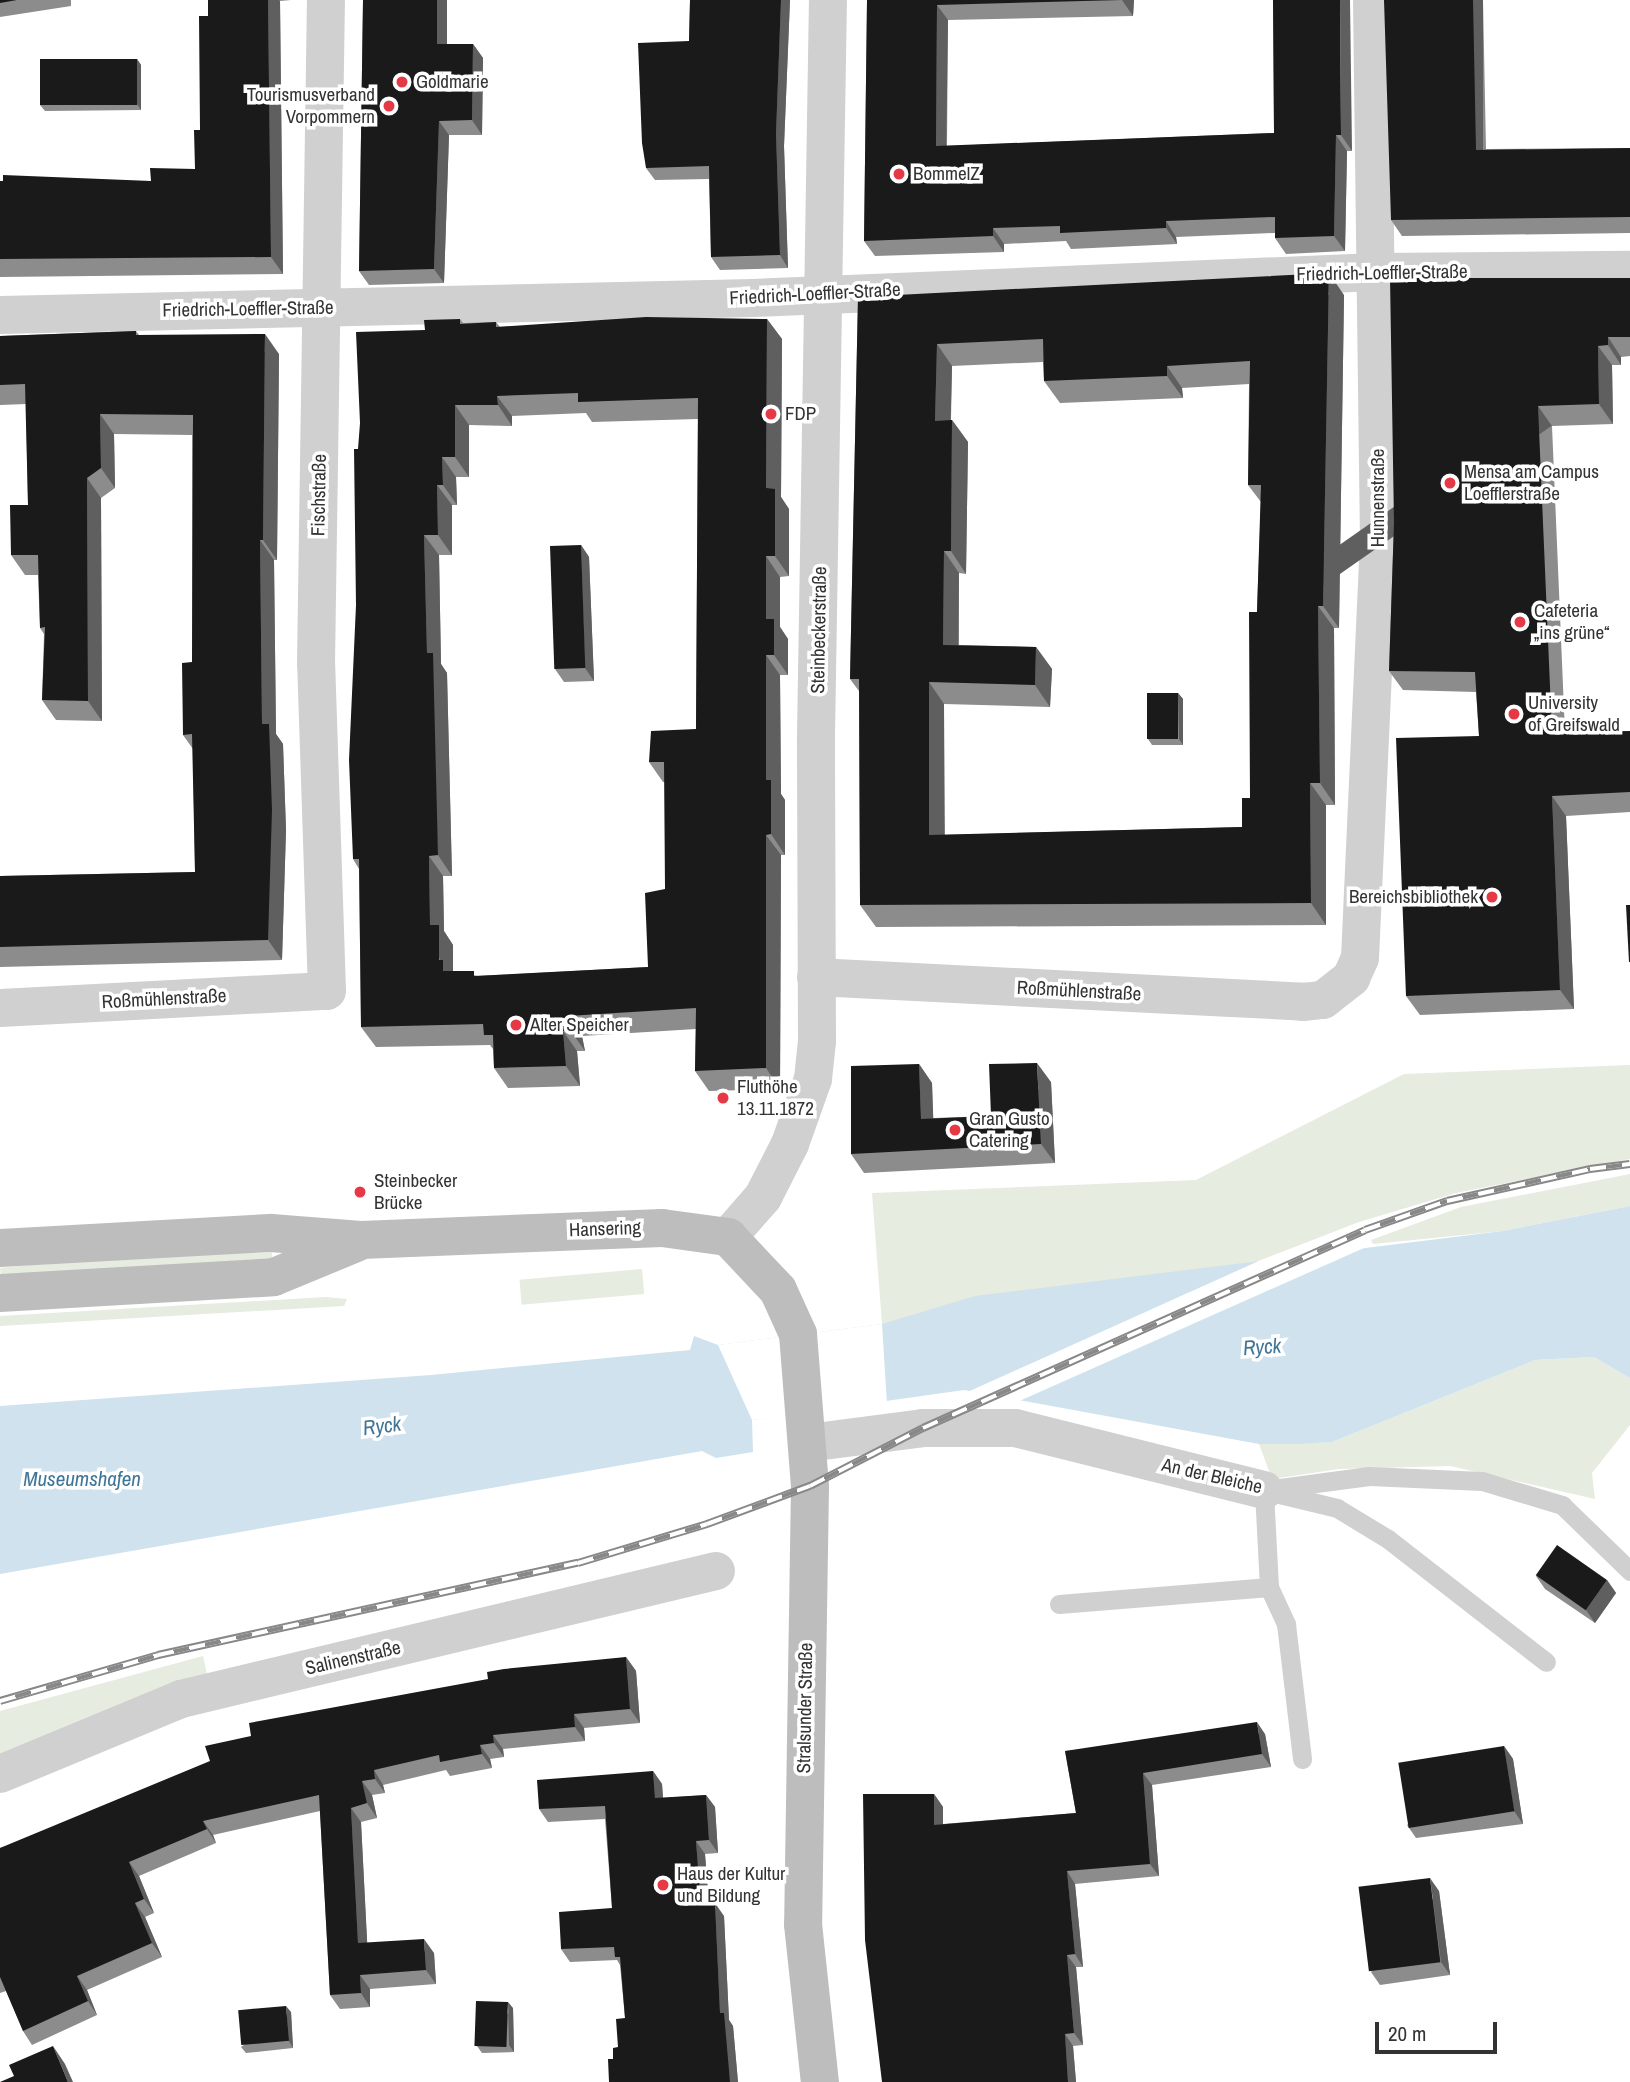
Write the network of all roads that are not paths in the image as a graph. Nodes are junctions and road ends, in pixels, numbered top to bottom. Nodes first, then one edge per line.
1 (326, 0) edge
2 (828, 0) edge
3 (1372, 0) edge
4 (1630, 270) edge
5 (1377, 272) junction
6 (827, 295) junction
7 (322, 307) junction
8 (0, 315) edge
9 (816, 978) junction
10 (1340, 990) joint
11 (327, 991) joint
12 (0, 1008) edge
13 (728, 1237) junction
14 (361, 1240) junction
15 (0, 1248) edge
16 (0, 1293) edge
17 (807, 1428) junction
18 (1264, 1490) junction
19 (716, 1571) dead end
20 (1630, 1571) edge
21 (1269, 1587) junction
22 (1059, 1604) dead end
23 (1546, 1662) dead end
24 (1302, 1759) dead end
25 (0, 1774) edge
26 (820, 2082) edge

1 - 7 street, Fischstraße
2 - 6 street, Steinbeckerstraße
3 - 5 street, Hunnenstraße
4 - 5 street, Friedrich-Loeffler-Straße
5 - 6 street, Friedrich-Loeffler-Straße
5 - 10 street, Hunnenstraße
6 - 7 street, Friedrich-Loeffler-Straße
6 - 9 street, Steinbeckerstraße
7 - 8 street, Friedrich-Loeffler-Straße
7 - 11 street, Fischstraße
9 - 10 street, Roßmühlenstraße
9 - 13 street, Steinbeckerstraße
11 - 12 street, Roßmühlenstraße
13 - 14 main road, Hansering
13 - 17 main road, Stralsunder Straße
14 - 15 main road, Hansering
14 - 16 main road, Hansering
17 - 18 street, An der Bleiche
17 - 26 main road, Stralsunder Straße
18 - 20 lane, An der Bleiche
18 - 21 lane
18 - 23 lane
19 - 25 street, Salinenstraße
21 - 22 lane
21 - 24 lane

